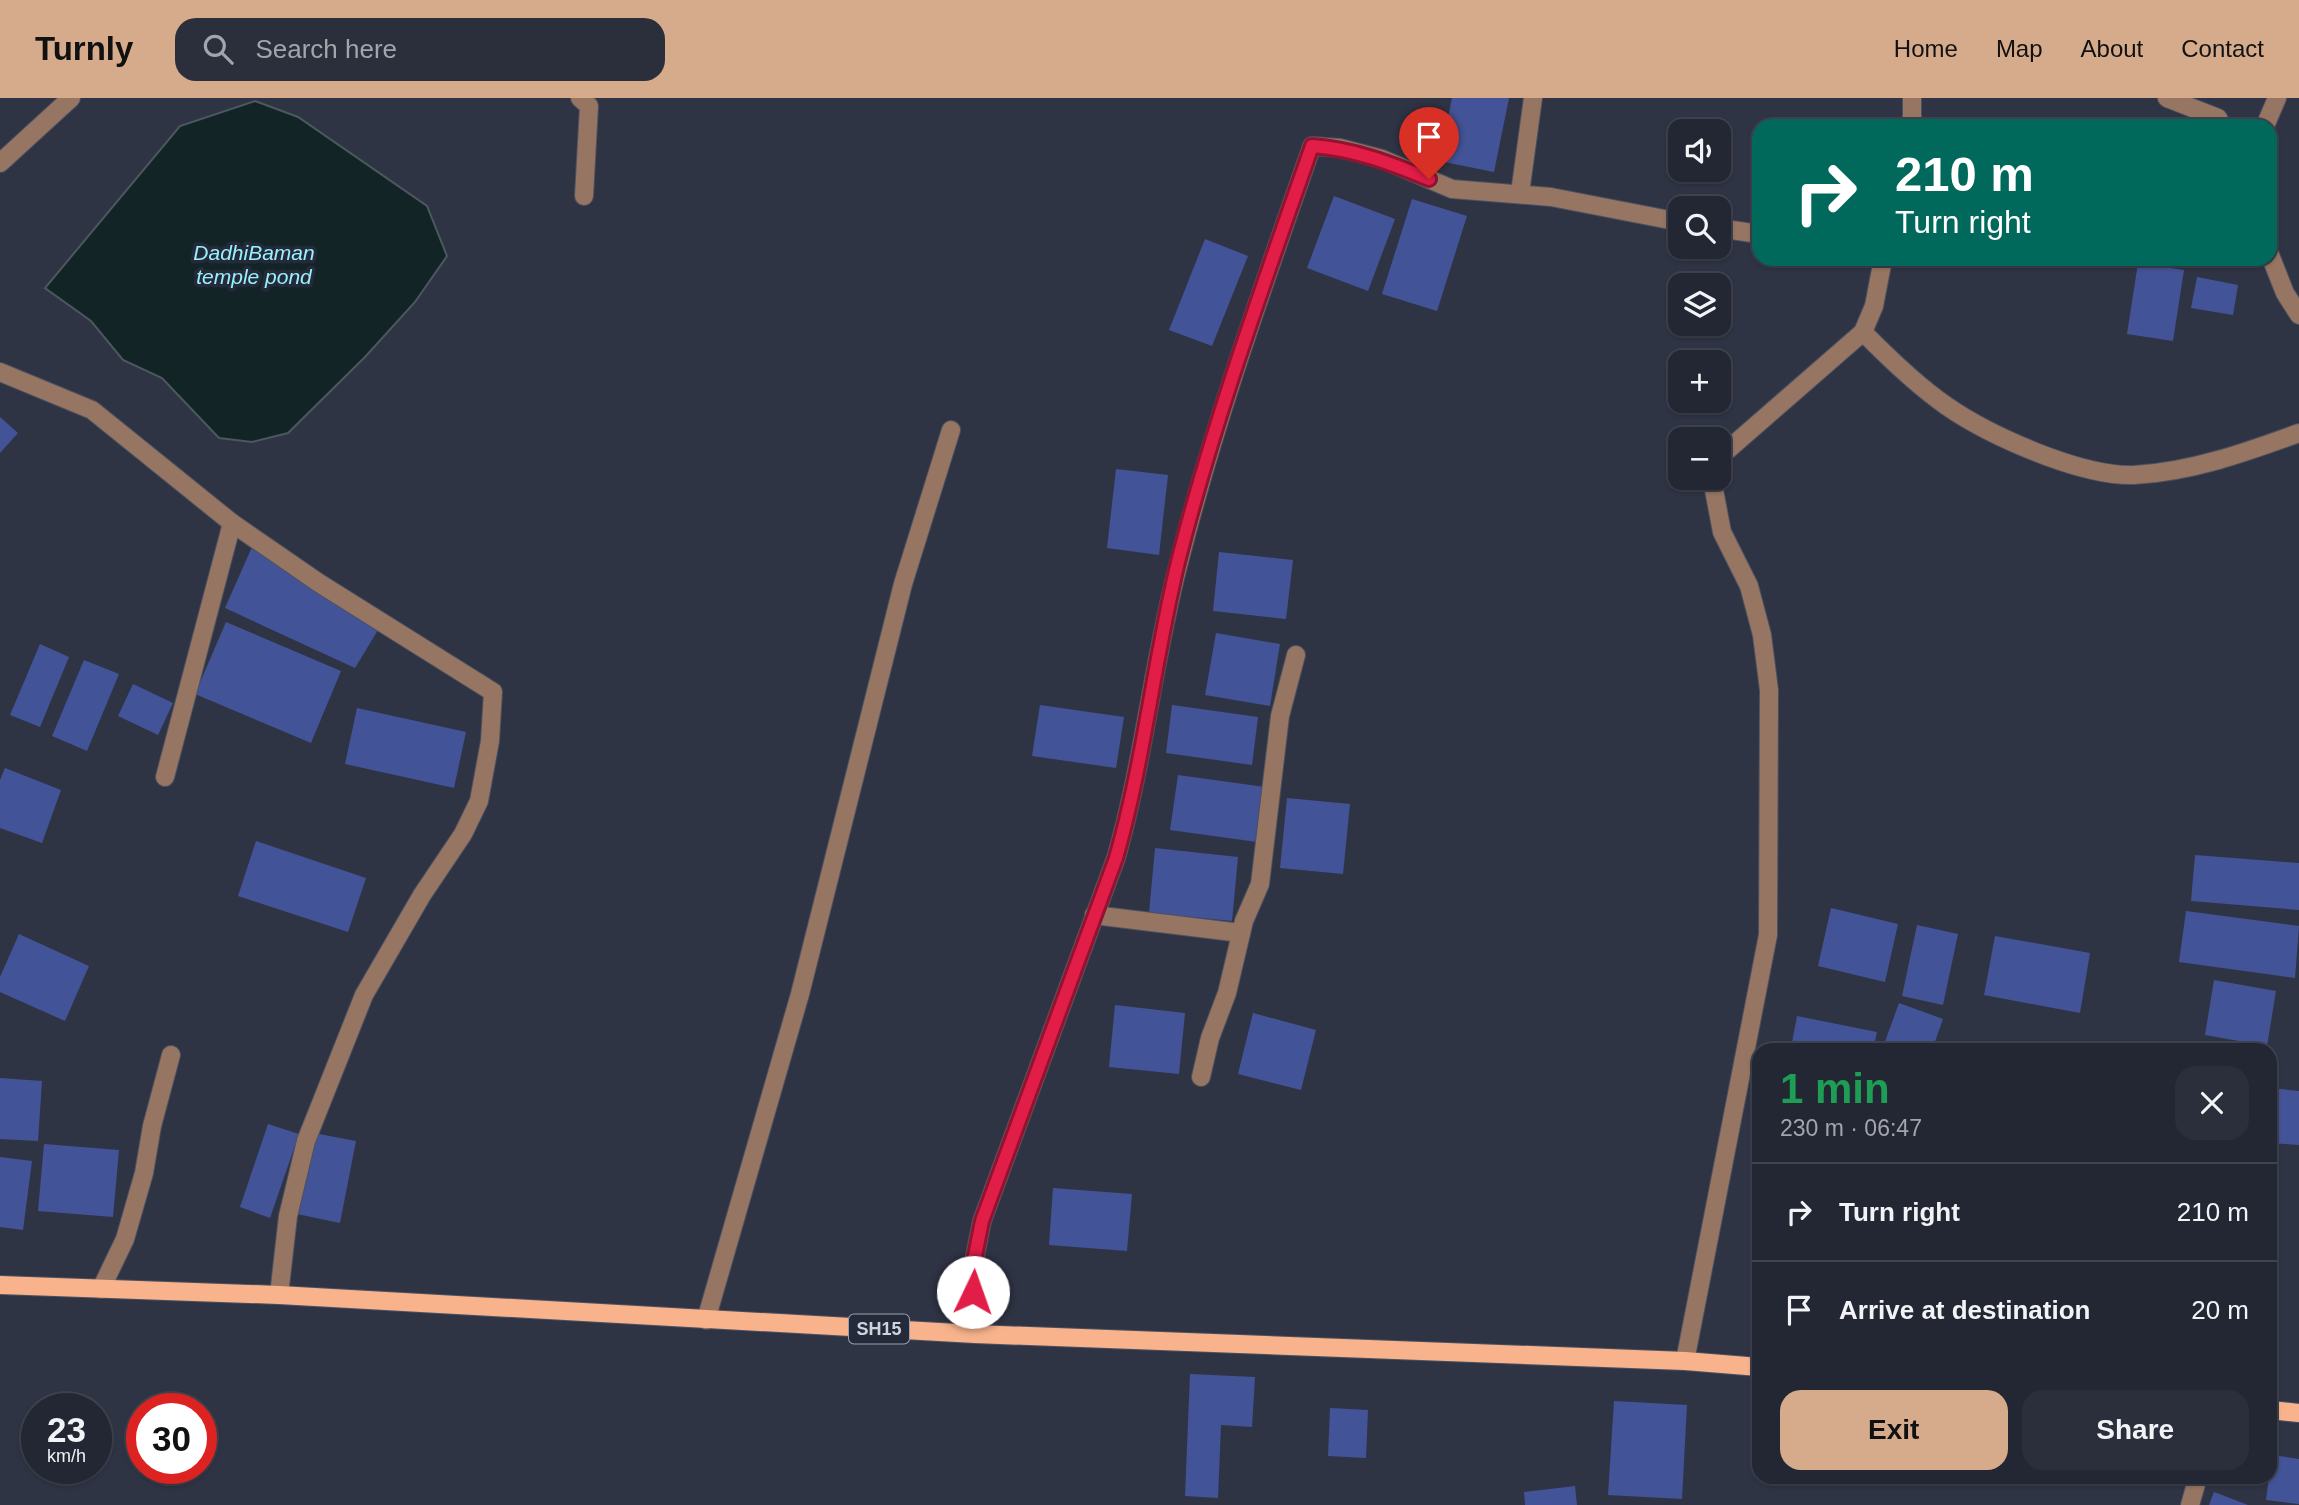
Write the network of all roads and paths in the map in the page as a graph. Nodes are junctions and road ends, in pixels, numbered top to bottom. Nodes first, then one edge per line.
1 (71, 98) edge
2 (580, 98) edge
3 (1533, 98) edge
4 (1912, 98) edge
5 (2167, 98) edge
6 (2277, 98) edge
7 (1912, 119) edge
8 (2218, 119) edge
9 (2268, 119) edge
10 (0, 163) edge
11 (1520, 193) junction
12 (584, 196) dead end
13 (1668, 219) edge
14 (1731, 231) edge
15 (1752, 233) edge
16 (1882, 266) edge
17 (2275, 266) edge
18 (2299, 315) edge
19 (1863, 332) junction
20 (0, 372) edge
21 (951, 430) dead end
22 (2299, 433) edge
23 (1731, 447) edge
24 (1714, 490) edge
25 (232, 523) junction
26 (1296, 655) dead end
27 (165, 778) dead end
28 (1094, 915) junction
29 (1241, 933) junction
30 (171, 1055) dead end
31 (1201, 1077) dead end
32 (0, 1285) edge
33 (101, 1289) junction
34 (279, 1295) junction
35 (706, 1320) junction
36 (975, 1334) junction
37 (1685, 1361) junction
38 (1752, 1366) edge
39 (2277, 1411) edge
40 (2299, 1413) edge
41 (2196, 1484) edge
42 (2190, 1505) edge

1 - 10 street
2 - 12 street
3 - 11 street
4 - 7 street
5 - 8 street
6 - 9 street
11 - 13 street
11 - 28 street
14 - 15 street
16 - 19 street
17 - 18 street
19 - 22 street
19 - 23 street
20 - 25 street
21 - 35 street
24 - 37 street
25 - 27 street
25 - 34 street
26 - 29 street
28 - 29 street
28 - 36 street
29 - 31 street
30 - 33 street
32 - 33 main road, SH15
33 - 34 main road, SH15
34 - 35 main road, SH15
35 - 36 main road, SH15
36 - 37 main road, SH15
37 - 38 main road, SH15
39 - 40 main road
41 - 42 street

